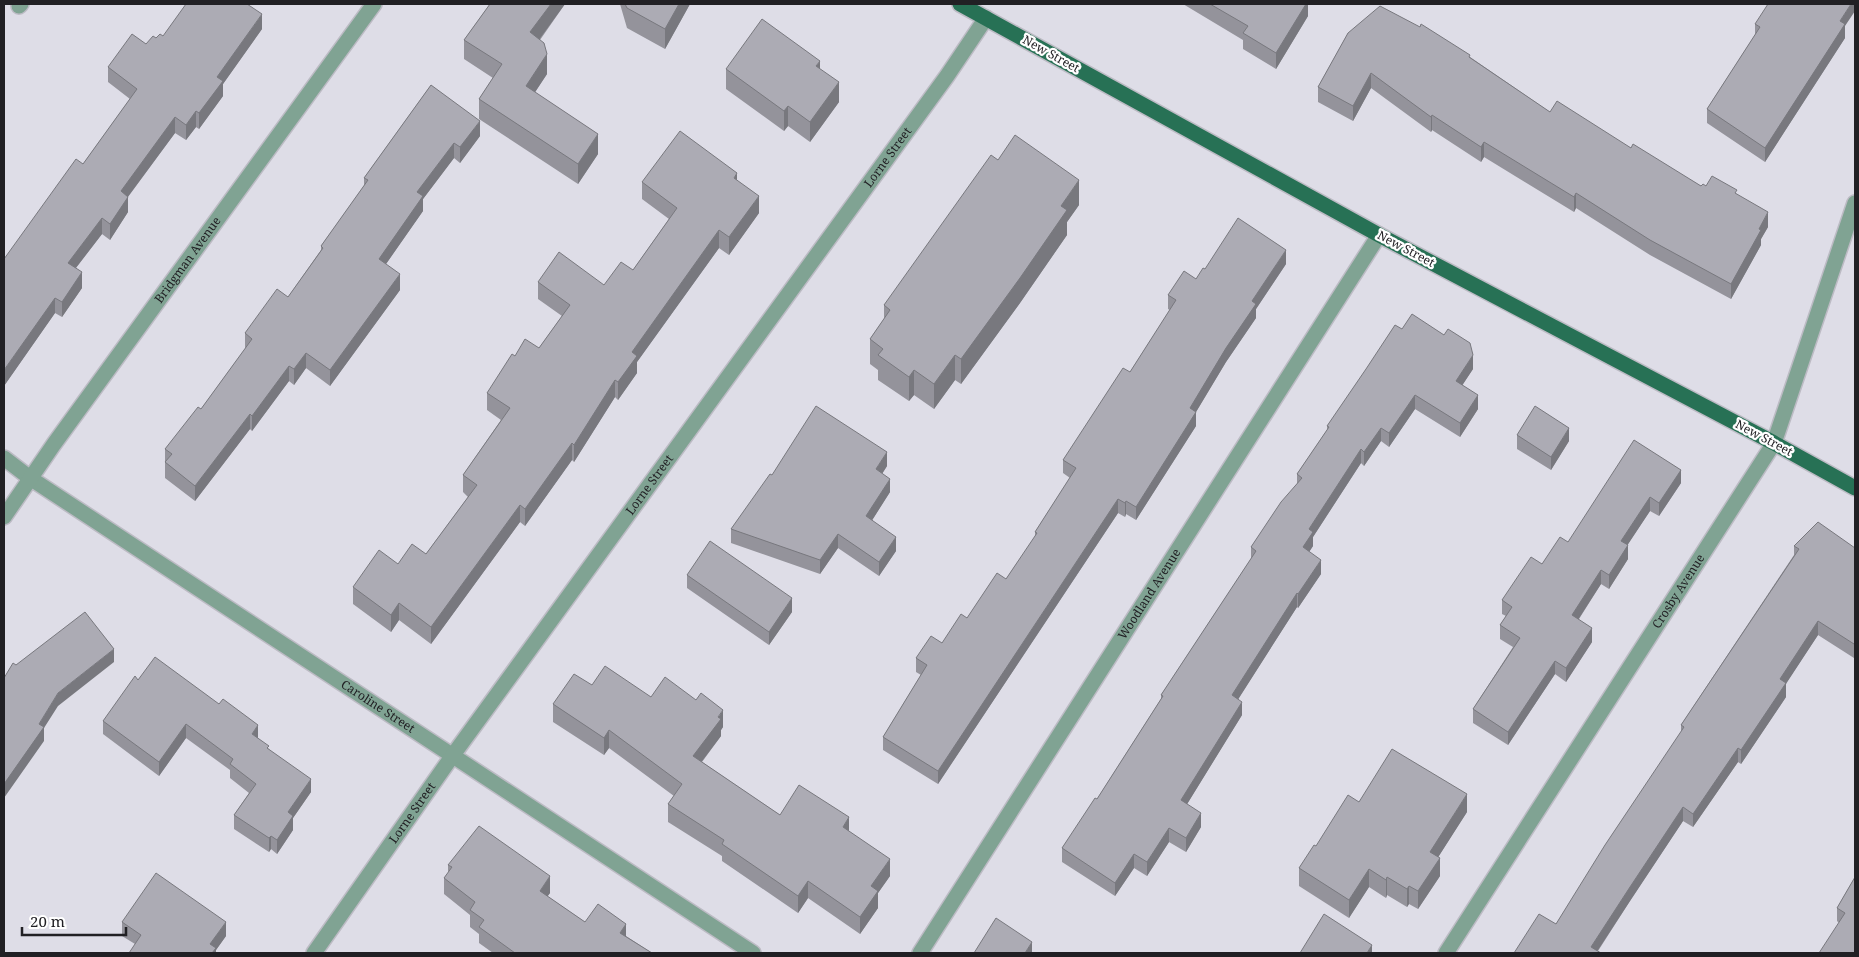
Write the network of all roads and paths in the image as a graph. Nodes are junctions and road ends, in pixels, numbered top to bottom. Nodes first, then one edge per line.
1 (374, 4) edge
2 (960, 4) edge
3 (986, 18) junction
4 (1855, 203) edge
5 (1379, 235) junction
6 (1774, 443) junction
7 (4, 458) edge
8 (30, 478) junction
9 (1855, 488) edge
10 (4, 517) edge
11 (453, 755) junction
12 (314, 953) edge
13 (753, 953) edge
14 (920, 953) edge
15 (1446, 953) edge

1 - 8 street, Bridgman Avenue
2 - 3 main road, New Street
3 - 5 main road, New Street
3 - 11 street, Lorne Street
4 - 6 street, Crosby Avenue
5 - 6 main road, New Street
5 - 14 street, Woodland Avenue
6 - 9 main road, New Street
6 - 15 street, Crosby Avenue
7 - 8 street, Caroline Street
8 - 10 street, Bridgman Avenue
8 - 11 street, Caroline Street
11 - 12 street, Lorne Street
11 - 13 street, Caroline Street

